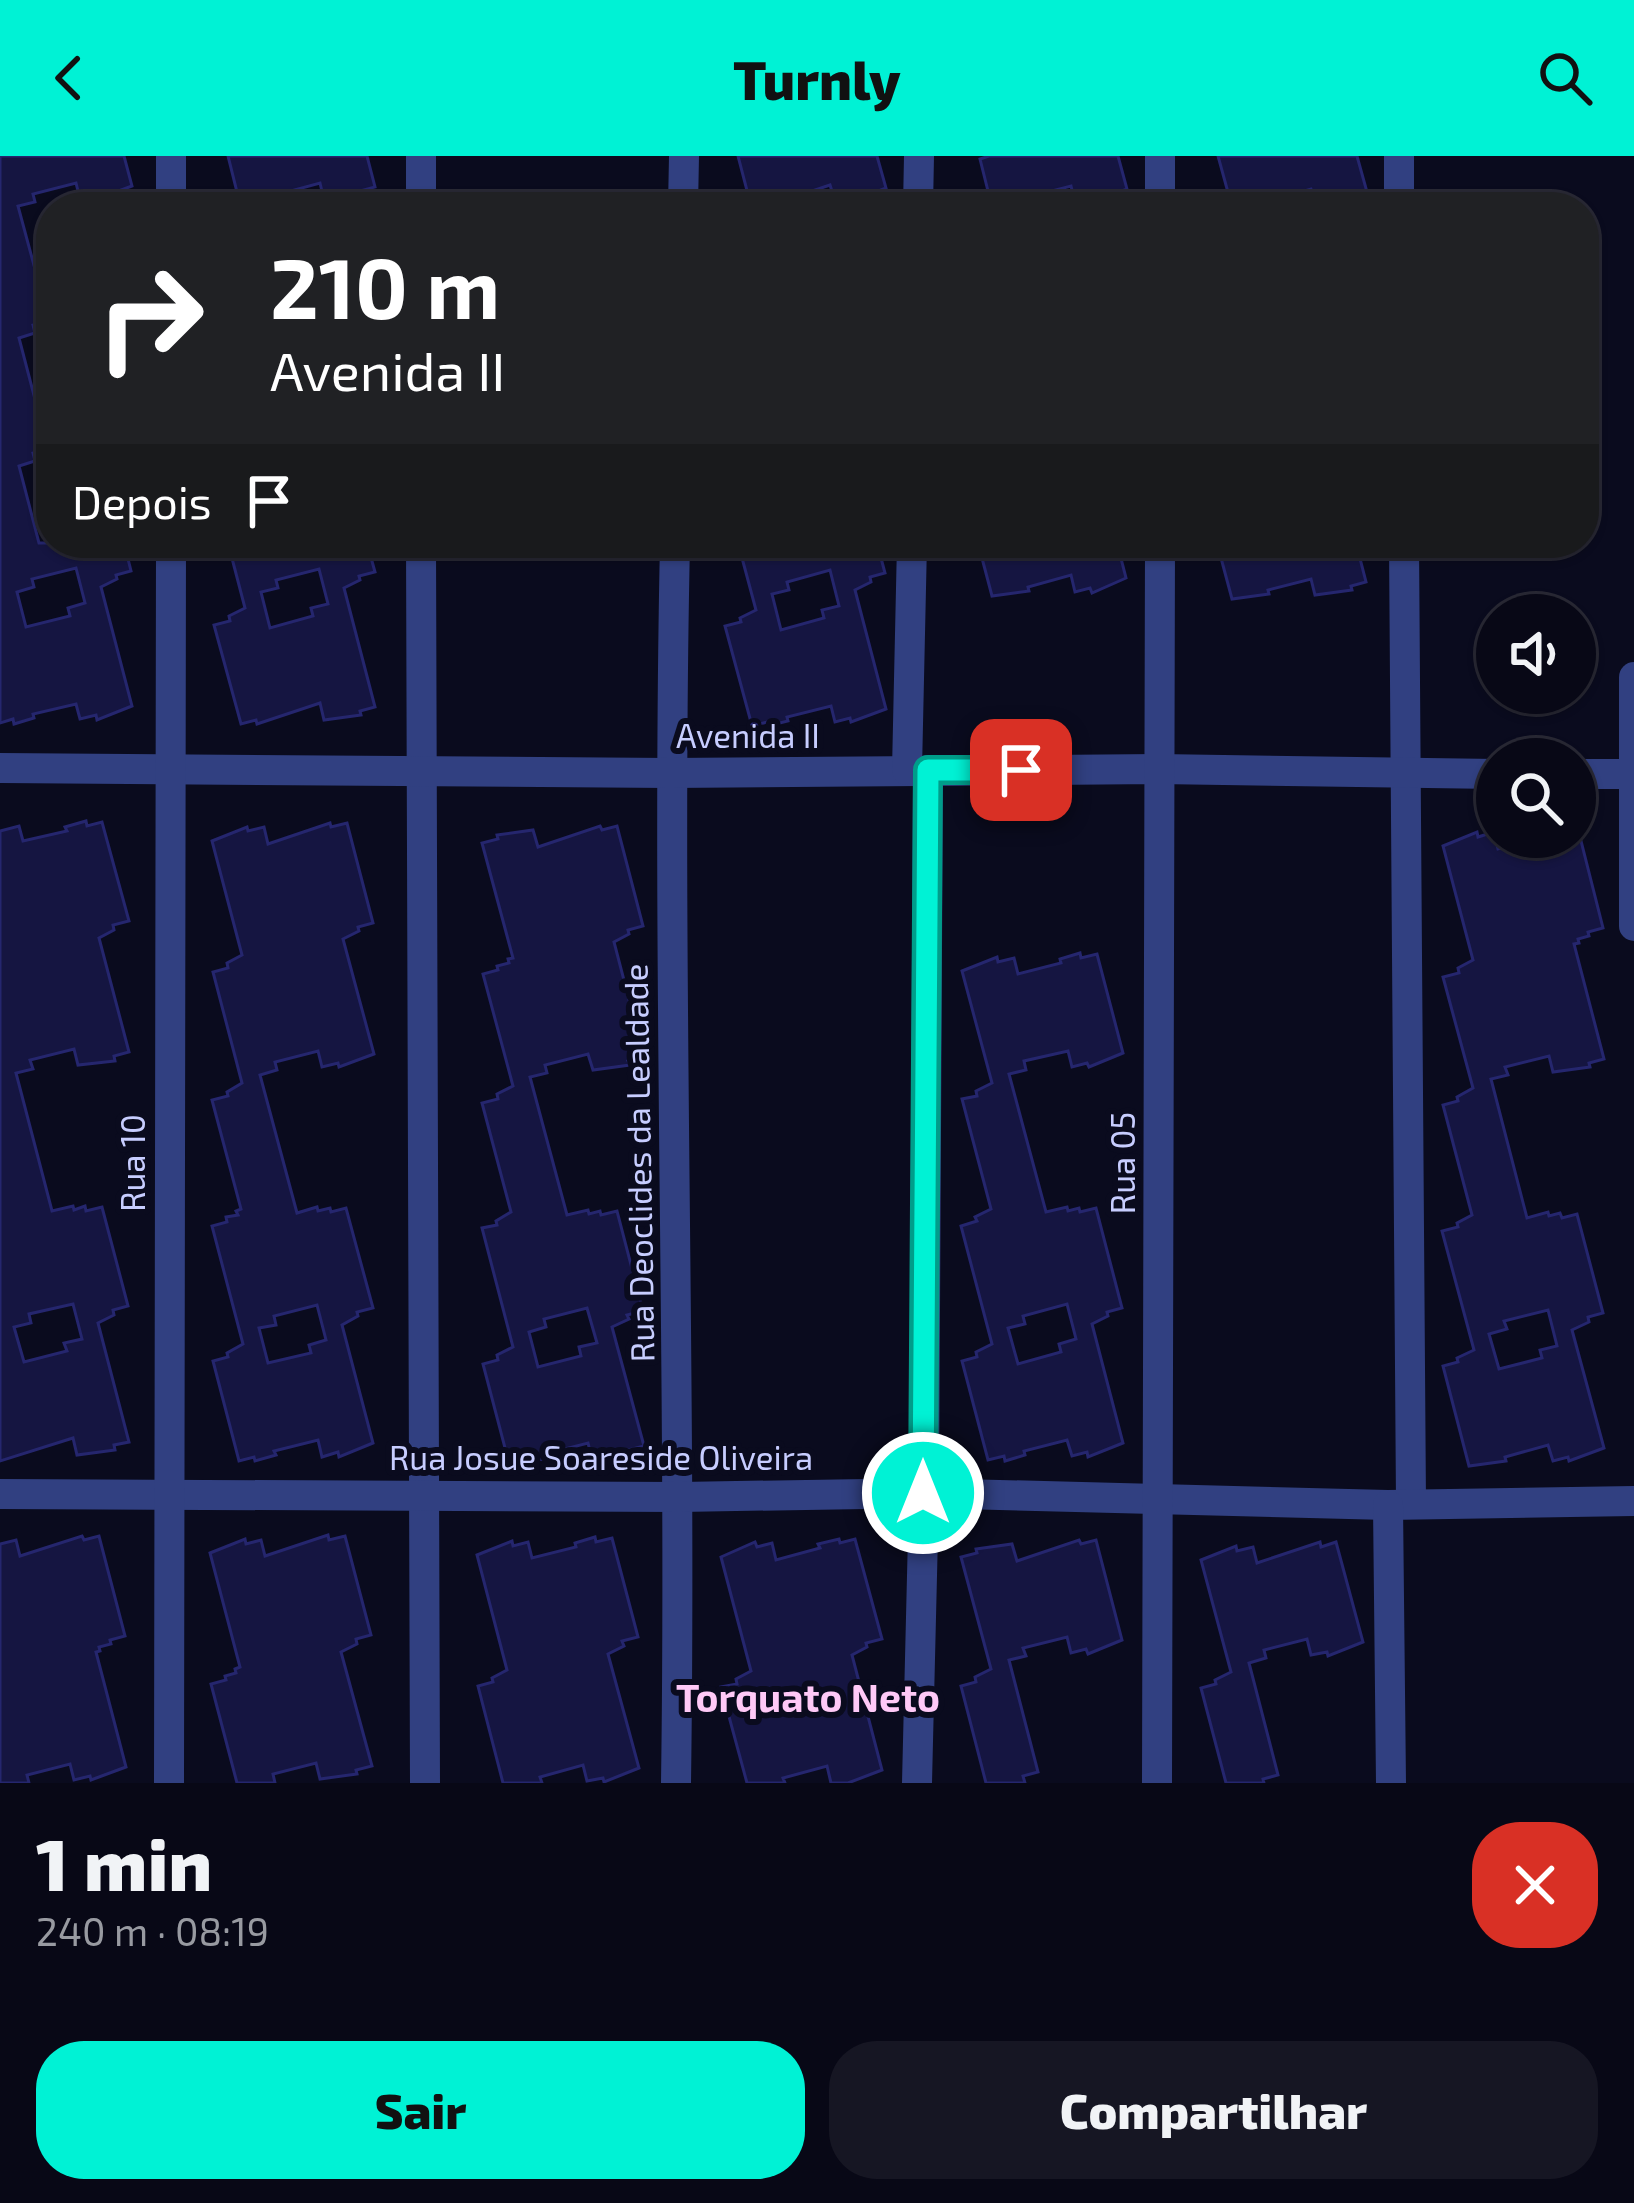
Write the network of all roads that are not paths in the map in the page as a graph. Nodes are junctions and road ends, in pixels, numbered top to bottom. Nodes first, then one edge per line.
1 (172, 156) edge
2 (421, 156) edge
3 (684, 156) edge
4 (919, 156) edge
5 (1160, 156) edge
6 (1399, 156) edge
7 (171, 192) edge
8 (421, 192) edge
9 (683, 192) edge
10 (918, 192) edge
11 (1160, 192) edge
12 (1399, 192) edge
13 (170, 558) edge
14 (421, 558) edge
15 (675, 558) edge
16 (911, 558) edge
17 (1160, 558) edge
18 (1404, 558) edge
19 (1634, 677) edge
20 (0, 768) edge
21 (421, 769) junction
22 (1159, 769) junction
23 (170, 770) junction
24 (918, 770) junction
25 (670, 772) junction
26 (1407, 774) junction
27 (1476, 774) edge
28 (1596, 774) edge
29 (1633, 774) edge
30 (1634, 926) edge
31 (168, 1492) junction
32 (423, 1493) junction
33 (923, 1493) junction
34 (0, 1494) edge
35 (680, 1498) junction
36 (1158, 1500) junction
37 (1634, 1501) edge
38 (1400, 1504) junction
39 (170, 1783) edge
40 (425, 1783) edge
41 (676, 1783) edge
42 (917, 1783) edge
43 (1157, 1783) edge
44 (1391, 1783) edge

1 - 7 street
2 - 8 street
3 - 9 street
4 - 10 street
5 - 11 street
6 - 12 street
13 - 23 street, Rua 10
14 - 21 street
15 - 25 street, Rua Deoclides da Lealdade
16 - 24 street
17 - 22 street, Rua 05
18 - 26 street
19 - 29 street
20 - 23 street, Avenida II
21 - 23 street, Avenida II
21 - 25 street, Avenida II
21 - 32 street
22 - 24 street, Avenida II
22 - 26 street, Avenida II
22 - 36 street, Rua 05
23 - 31 street, Rua 10
24 - 25 street, Avenida II
24 - 33 street
25 - 35 street, Rua Deoclides da Lealdade
26 - 27 street, Avenida II
26 - 38 street
28 - 29 street
29 - 30 street
31 - 32 street, Rua Josue Soareside Oliveira
31 - 34 street, Rua Josue Soareside Oliveira
31 - 39 street, Rua 10
32 - 35 street, Rua Josue Soareside Oliveira
32 - 40 street
33 - 35 street, Rua Josue Soareside Oliveira
33 - 36 street, Rua Josue Soareside Oliveira
33 - 42 street
35 - 41 street, Rua Deoclides da Lealdade
36 - 38 street, Rua Josue Soareside Oliveira
36 - 43 street, Rua 05
37 - 38 street, Rua Josue Soareside Oliveira
38 - 44 street

